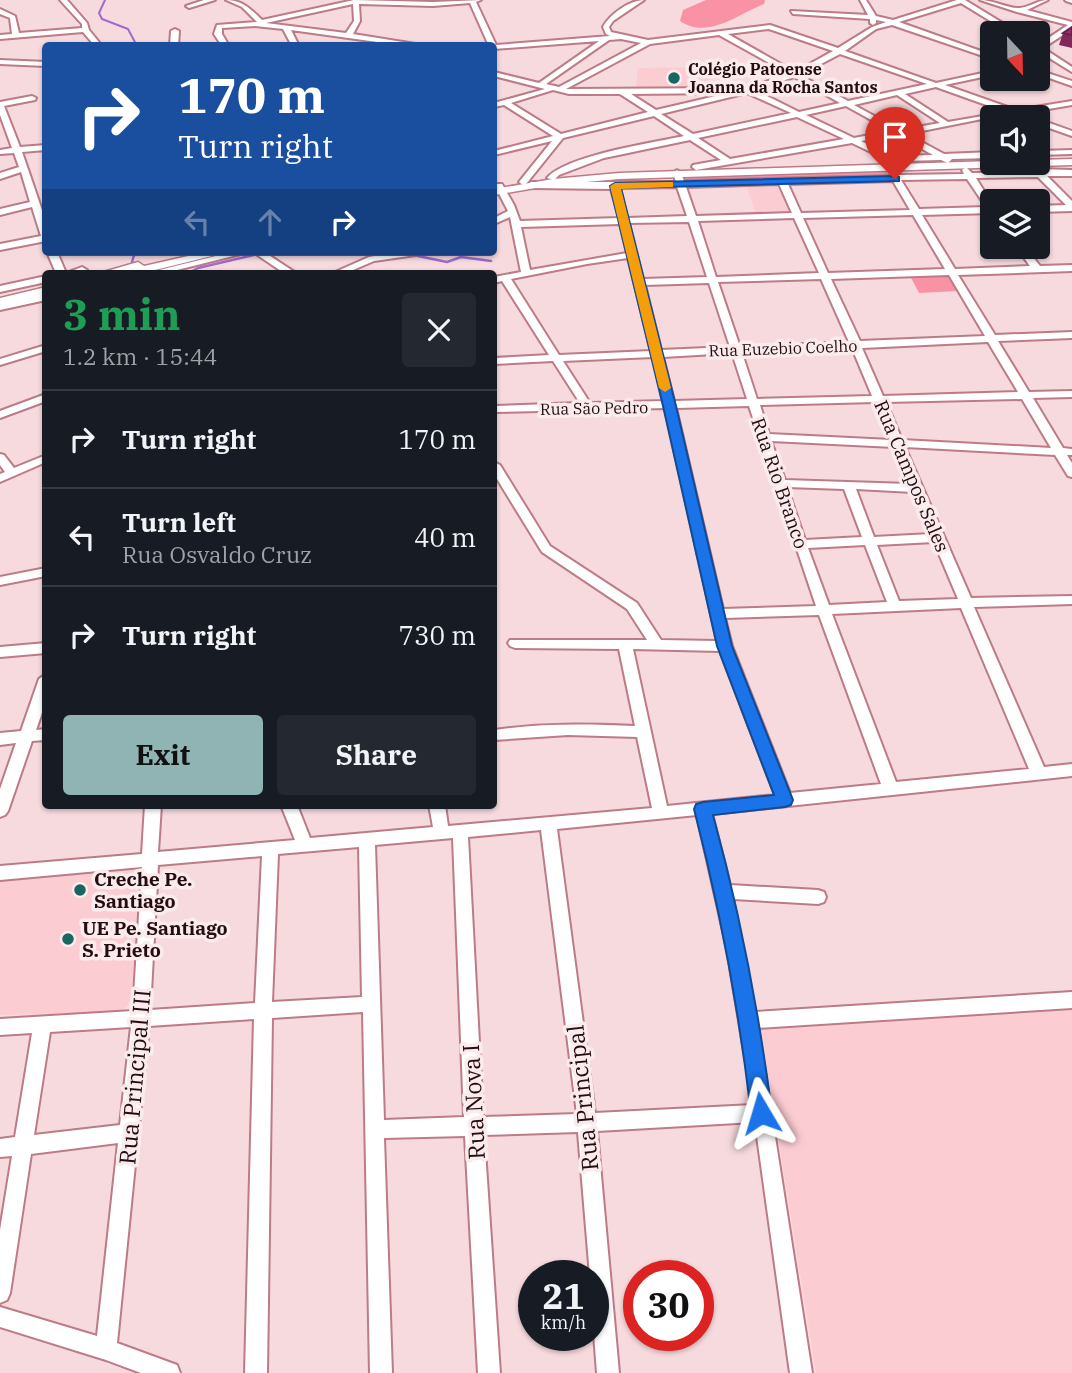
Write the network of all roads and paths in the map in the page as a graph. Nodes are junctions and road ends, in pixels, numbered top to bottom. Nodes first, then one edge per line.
1 (63, 0) edge
2 (212, 0) edge
3 (229, 0) edge
4 (641, 0) edge
5 (863, 0) edge
6 (875, 0) edge
7 (983, 0) edge
8 (1045, 0) edge
9 (476, 1) edge
10 (961, 1) edge
11 (359, 2) edge
12 (189, 6) dead end
13 (1016, 10) junction
14 (0, 11) edge
15 (793, 12) dead end
16 (989, 15) junction
17 (876, 17) junction
18 (998, 21) edge
19 (889, 22) junction
20 (258, 23) junction
21 (1072, 27) edge
22 (287, 28) junction
23 (874, 28) junction
24 (175, 31) dead end
25 (88, 32) junction
26 (349, 34) junction
27 (722, 34) junction
28 (16, 36) junction
29 (0, 37) edge
30 (618, 37) junction
31 (607, 38) junction
32 (1050, 41) edge
33 (96, 42) edge
34 (174, 42) edge
35 (221, 42) edge
36 (294, 42) edge
37 (392, 42) edge
38 (395, 42) edge
39 (491, 42) edge
40 (648, 42) junction
41 (497, 47) edge
42 (841, 50) junction
43 (980, 53) edge
44 (1072, 56) edge
45 (1051, 61) joint
46 (0, 62) edge
47 (42, 64) edge
48 (1072, 70) edge
49 (794, 75) junction
50 (980, 76) edge
51 (1050, 76) edge
52 (497, 77) edge
53 (1072, 84) edge
54 (940, 85) junction
55 (539, 86) junction
56 (554, 90) junction
57 (748, 90) junction
58 (623, 92) junction
59 (899, 93) junction
60 (32, 98) dead end
61 (503, 101) junction
62 (497, 103) edge
63 (848, 103) junction
64 (1072, 103) edge
65 (0, 105) edge
66 (994, 105) edge
67 (1050, 107) edge
68 (655, 114) junction
69 (800, 114) junction
70 (980, 119) edge
71 (948, 125) junction
72 (1050, 126) edge
73 (899, 133) junction
74 (1072, 134) edge
75 (691, 136) junction
76 (560, 137) junction
77 (855, 140) junction
78 (527, 145) junction
79 (42, 147) edge
80 (18, 150) junction
81 (0, 152) edge
82 (497, 152) edge
83 (1072, 152) edge
84 (1050, 155) edge
85 (543, 156) junction
86 (1050, 157) edge
87 (944, 158) junction
88 (980, 159) edge
89 (1072, 160) edge
90 (729, 162) junction
91 (1050, 162) edge
92 (893, 163) junction
93 (980, 163) edge
94 (696, 167) junction
95 (24, 168) junction
96 (652, 171) junction
97 (966, 171) junction
98 (980, 172) edge
99 (1072, 173) edge
100 (1050, 174) edge
101 (1042, 175) edge
102 (0, 176) edge
103 (678, 179) junction
104 (895, 179) junction
105 (552, 180) junction
106 (782, 181) junction
107 (527, 183) junction
108 (615, 186) junction
109 (498, 191) edge
110 (980, 192) edge
111 (35, 196) junction
112 (1072, 207) edge
113 (1050, 208) edge
114 (980, 210) edge
115 (0, 212) edge
116 (915, 212) junction
117 (511, 213) junction
118 (797, 215) junction
119 (692, 218) junction
120 (497, 220) edge
121 (624, 220) junction
122 (42, 223) edge
123 (514, 224) junction
124 (42, 239) edge
125 (0, 247) edge
126 (632, 255) junction
127 (182, 256) edge
128 (204, 256) edge
129 (226, 256) edge
130 (264, 256) edge
131 (391, 256) edge
132 (1029, 259) edge
133 (1072, 268) edge
134 (1037, 269) junction
135 (119, 270) edge
136 (141, 270) edge
137 (165, 270) edge
138 (286, 270) edge
139 (345, 270) edge
140 (950, 272) junction
141 (526, 274) junction
142 (824, 276) junction
143 (499, 279) edge
144 (42, 280) edge
145 (711, 280) junction
146 (639, 282) junction
147 (0, 289) edge
148 (42, 290) edge
149 (42, 290) edge
150 (0, 296) edge
151 (42, 298) edge
152 (0, 302) edge
153 (0, 307) edge
154 (1072, 335) edge
155 (991, 339) junction
156 (856, 345) junction
157 (42, 349) edge
158 (734, 351) junction
159 (656, 353) junction
160 (556, 358) junction
161 (497, 361) edge
162 (0, 362) edge
163 (1072, 394) edge
164 (1024, 395) junction
165 (42, 399) edge
166 (879, 400) junction
167 (752, 402) junction
168 (670, 406) junction
169 (588, 408) junction
170 (497, 409) edge
171 (0, 415) edge
172 (764, 437) junction
173 (898, 443) junction
174 (1058, 451) junction
175 (1072, 452) edge
176 (0, 457) edge
177 (42, 460) edge
178 (497, 470) edge
179 (1072, 473) edge
180 (6, 475) edge
181 (780, 483) junction
182 (848, 485) junction
183 (917, 488) junction
184 (939, 538) junction
185 (869, 542) junction
186 (800, 544) junction
187 (42, 573) edge
188 (0, 581) edge
189 (1072, 600) edge
190 (966, 601) junction
191 (895, 607) junction
192 (824, 610) junction
193 (716, 614) junction
194 (516, 643) dead end
195 (625, 645) junction
196 (657, 645) junction
197 (725, 646) junction
198 (42, 648) edge
199 (0, 652) edge
200 (42, 690) edge
201 (642, 732) junction
202 (42, 734) edge
203 (497, 735) edge
204 (25, 736) junction
205 (0, 739) edge
206 (1072, 770) edge
207 (1039, 774) junction
208 (891, 790) junction
209 (785, 800) junction
210 (153, 809) edge
211 (291, 809) edge
212 (439, 809) edge
213 (703, 809) junction
214 (0, 811) edge
215 (661, 813) junction
216 (548, 823) junction
217 (451, 831) junction
218 (367, 839) junction
219 (304, 844) junction
220 (270, 847) junction
221 (151, 860) junction
222 (0, 873) edge
223 (725, 892) junction
224 (818, 897) dead end
225 (1072, 1000) edge
226 (370, 1004) junction
227 (263, 1011) junction
228 (141, 1018) junction
229 (750, 1020) junction
230 (42, 1025) junction
231 (0, 1027) edge
232 (761, 1113) junction
233 (587, 1123) junction
234 (474, 1126) junction
235 (376, 1129) junction
236 (129, 1133) junction
237 (23, 1146) junction
238 (0, 1148) edge
239 (0, 1293) edge
240 (0, 1317) edge
241 (106, 1349) junction
242 (132, 1367) edge
243 (169, 1373) edge
244 (256, 1373) edge
245 (381, 1373) edge
246 (489, 1373) edge
247 (608, 1373) edge
248 (801, 1373) edge

1 - 25 street
2 - 12 street
3 - 20 street
4 - 30 street
5 - 17 street
6 - 17 street
7 - 13 street
8 - 13 street
9 - 11 street
9 - 39 street
10 - 16 street
10 - 19 street
11 - 20 street
11 - 26 street
13 - 16 street
13 - 21 street
14 - 28 street
15 - 17 street
16 - 18 street
17 - 19 street
17 - 23 street
19 - 23 street
19 - 43 street
20 - 22 street
20 - 35 street
21 - 32 street
22 - 26 street
22 - 36 street
22 - 37 street
23 - 42 street
24 - 34 street
25 - 28 street
25 - 33 street
26 - 38 street
27 - 40 street
27 - 42 street
27 - 49 street
28 - 29 street
30 - 31 street
30 - 40 street
31 - 41 street
31 - 55 street
40 - 56 street
42 - 49 street
42 - 54 street
44 - 45 street
45 - 48 street
46 - 47 street
49 - 57 street
49 - 63 street
50 - 54 street
51 - 53 street
52 - 55 street
54 - 59 street
54 - 66 street
55 - 56 street
56 - 58 street
56 - 61 street
57 - 58 street
57 - 68 street
57 - 69 street
58 - 68 street
59 - 63 street
59 - 71 street
60 - 65 street
61 - 62 street
61 - 76 street
63 - 69 street
63 - 73 street
64 - 67 street
65 - 80 street
68 - 75 street
68 - 76 street
69 - 75 street
69 - 77 street
70 - 71 street
71 - 73 street
72 - 74 street
73 - 77 street
73 - 87 street
75 - 90 street
75 - 105 street
76 - 78 street
76 - 85 street
77 - 90 street
77 - 92 street
78 - 82 street
78 - 85 street
79 - 80 street
80 - 81 street
80 - 95 street
83 - 84 street
85 - 107 street
86 - 89 main road
87 - 88 main road
87 - 92 main road
89 - 91 main road
90 - 94 street
92 - 94 main road
92 - 97 main road
92 - 103 main road
92 - 104 street
93 - 97 main road
94 - 96 main road
95 - 102 street
95 - 111 street
96 - 103 main road
96 - 105 main road
97 - 98 street
97 - 104 street
97 - 110 street
99 - 100 street
101 - 112 street
103 - 106 street
103 - 108 street
103 - 119 street, Rua Rio Branco
104 - 106 street
104 - 116 street
105 - 107 main road
106 - 118 street, Rua Campos Sales
107 - 108 street
107 - 109 main road
108 - 121 street
109 - 117 street
111 - 115 street
111 - 122 street
112 - 113 street
114 - 116 street
116 - 118 street
116 - 140 street
117 - 120 street
117 - 123 street
118 - 119 street
118 - 142 street, Rua Campos Sales
119 - 121 street
119 - 145 street, Rua Rio Branco
121 - 123 street
121 - 126 street
123 - 141 street
124 - 125 street
126 - 141 street
126 - 146 street
127 - 135 main road
128 - 136 main road
129 - 137 street
130 - 138 street
131 - 139 street
132 - 134 street
133 - 134 street
134 - 140 street
140 - 142 street
140 - 155 street
141 - 143 street
142 - 145 street
142 - 156 street, Rua Campos Sales
143 - 160 street
144 - 147 street
145 - 146 street
145 - 158 street, Rua Rio Branco
146 - 159 street
148 - 150 main road
149 - 152 main road
151 - 153 street
154 - 155 street, Rua Euzebio Coelho
155 - 156 street, Rua Euzebio Coelho
155 - 164 street
156 - 158 street, Rua Euzebio Coelho
156 - 166 street, Rua Campos Sales
157 - 162 street
158 - 159 street, Rua Euzebio Coelho
158 - 167 street, Rua Rio Branco
159 - 160 street, Rua Euzebio Coelho
159 - 168 street
160 - 161 street, Rua Euzebio Coelho
160 - 169 street
163 - 164 street, Rua São Pedro
164 - 166 street, Rua São Pedro
164 - 174 street
165 - 171 street
166 - 167 street, Rua São Pedro
166 - 173 street, Rua Campos Sales
167 - 168 street, Rua São Pedro
167 - 172 street, Rua Rio Branco
168 - 169 street, Rua São Pedro
168 - 193 street
169 - 170 street, Rua São Pedro
172 - 173 street
172 - 181 street, Rua Rio Branco
173 - 174 street
173 - 183 street, Rua Campos Sales
174 - 175 street
174 - 179 street
176 - 180 street
177 - 180 street
178 - 196 street
181 - 182 street
181 - 186 street, Rua Rio Branco
182 - 183 street
182 - 185 street
183 - 184 street, Rua Campos Sales
184 - 185 street
184 - 190 street, Rua Campos Sales
185 - 186 street
185 - 191 street
186 - 192 street, Rua Rio Branco
187 - 188 street
189 - 190 street
190 - 191 street
190 - 207 street, Rua Campos Sales
191 - 192 street
192 - 193 street
192 - 208 street, Rua Rio Branco
193 - 197 street
194 - 195 street
195 - 196 street
195 - 201 street
196 - 197 street
197 - 209 street
198 - 199 street
200 - 204 street
201 - 203 street
201 - 215 street
202 - 204 street
204 - 205 street
204 - 214 street
206 - 207 street
207 - 208 street
208 - 209 street
209 - 213 street
210 - 221 street, Rua Principal III
211 - 219 street
212 - 217 street, Rua Nova I
213 - 215 street
213 - 223 street
215 - 216 street
216 - 217 street
216 - 233 street, Rua Principal
217 - 218 street
217 - 234 street, Rua Nova I
218 - 219 street
218 - 226 street
219 - 220 street
220 - 221 street
220 - 227 street
221 - 222 street
221 - 228 street, Rua Principal III
223 - 224 street
223 - 229 street
225 - 229 street
226 - 227 street
226 - 235 street
227 - 228 street
227 - 244 street
228 - 230 street
228 - 236 street, Rua Principal III
229 - 232 street
230 - 231 street
230 - 237 street
232 - 233 street
232 - 248 street
233 - 234 street
233 - 247 street, Rua Principal
234 - 235 street
234 - 246 street, Rua Nova I
235 - 245 street
236 - 237 street
236 - 241 street, Rua Principal III
237 - 238 street
237 - 239 street
240 - 241 street
241 - 242 street
242 - 243 street

